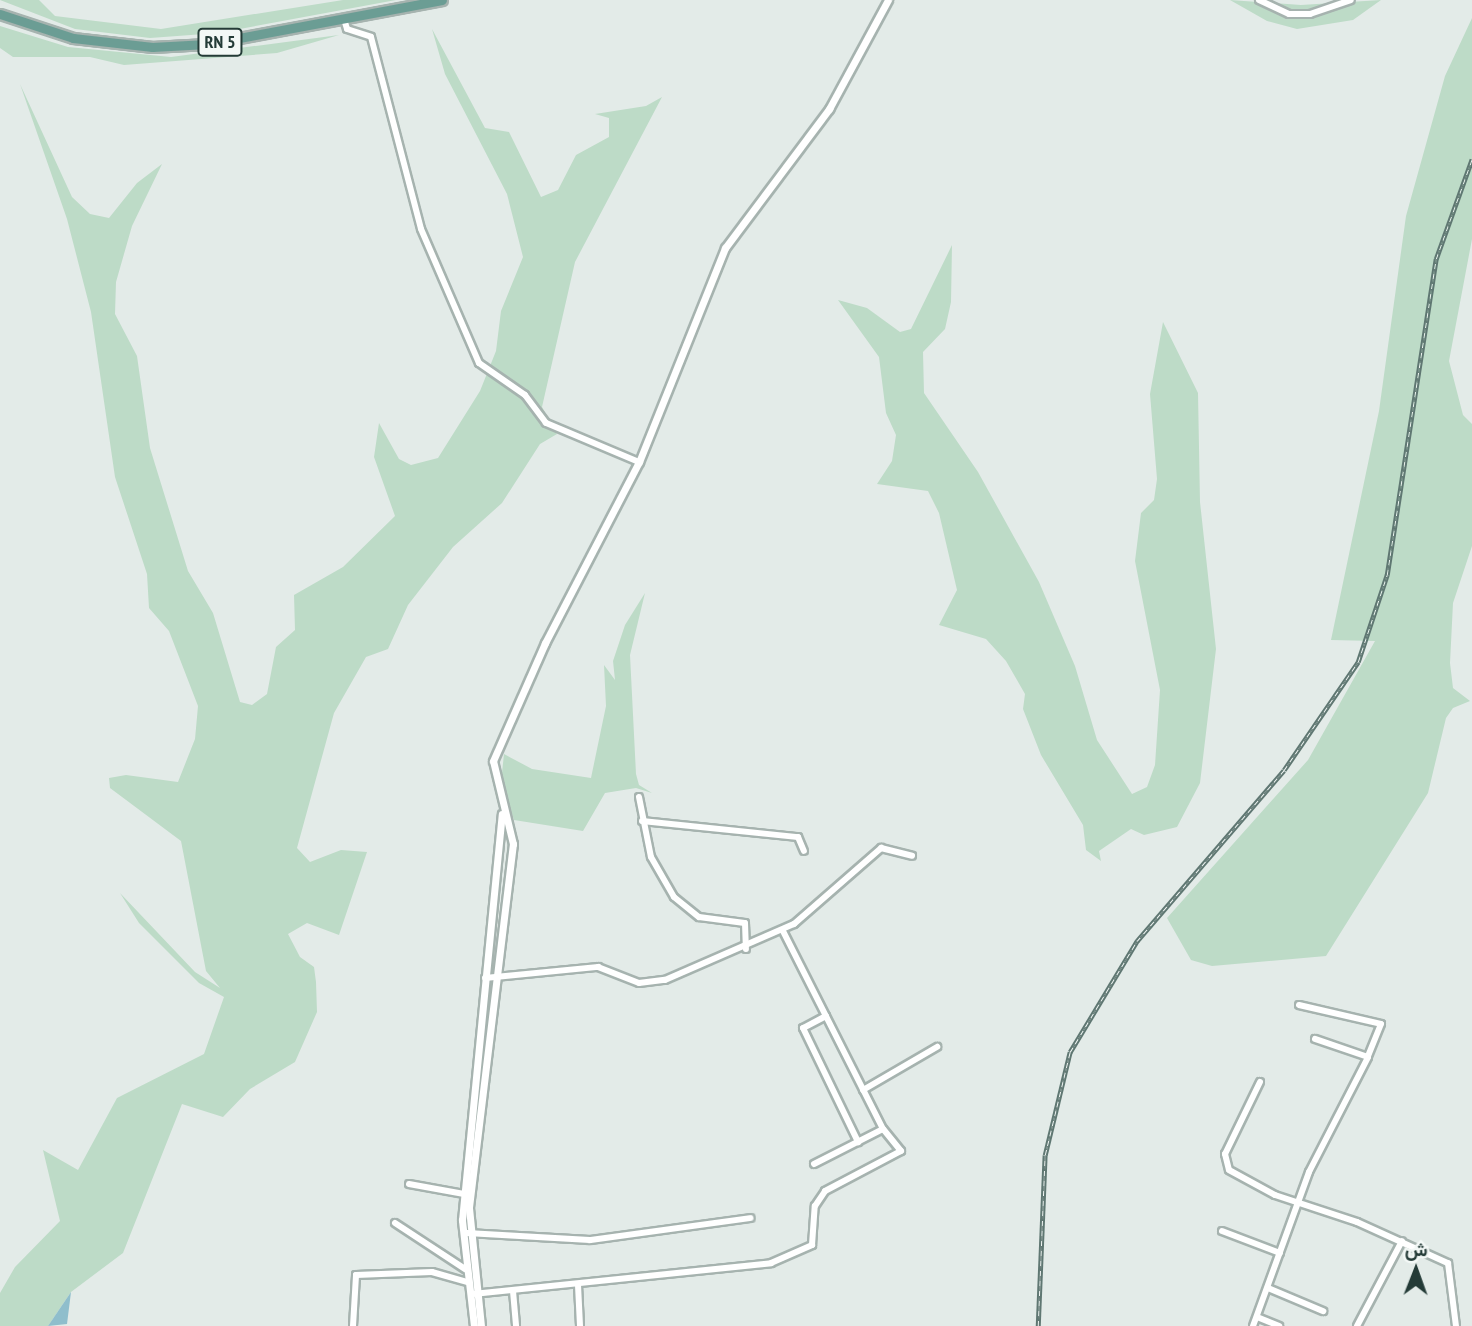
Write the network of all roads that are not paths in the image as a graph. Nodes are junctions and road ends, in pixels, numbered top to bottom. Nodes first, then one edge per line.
1 (442, 0) edge
2 (888, 0) edge
3 (1259, 0) edge
4 (1351, 0) edge
5 (0, 14) edge
6 (344, 19) junction
7 (639, 462) junction
8 (639, 797) dead end
9 (502, 809) junction
10 (642, 821) junction
11 (804, 851) dead end
12 (912, 856) dead end
13 (783, 931) junction
14 (746, 948) junction
15 (487, 962) junction
16 (500, 963) junction
17 (499, 977) junction
18 (485, 978) junction
19 (1299, 1005) dead end
20 (826, 1016) junction
21 (1315, 1040) dead end
22 (937, 1047) dead end
23 (1368, 1057) junction
24 (1260, 1082) dead end
25 (863, 1090) junction
26 (883, 1129) junction
27 (858, 1142) junction
28 (814, 1164) dead end
29 (409, 1184) dead end
30 (464, 1195) junction
31 (1297, 1204) junction
32 (750, 1218) dead end
33 (395, 1223) dead end
34 (1223, 1231) dead end
35 (466, 1232) junction
36 (1402, 1241) junction
37 (1280, 1253) junction
38 (465, 1269) junction
39 (468, 1282) junction
40 (578, 1285) junction
41 (1268, 1288) junction
42 (513, 1291) junction
43 (474, 1294) junction
44 (1323, 1311) dead end
45 (1257, 1317) junction
46 (352, 1326) edge
47 (474, 1326) edge
48 (481, 1326) edge
49 (516, 1326) edge
50 (580, 1326) edge
51 (1253, 1326) edge
52 (1279, 1326) edge
53 (1357, 1326) edge
54 (1456, 1326) edge

1 - 6 main road, RN 5
2 - 7 street
3 - 4 street
5 - 6 main road, RN 5
6 - 7 street
7 - 9 street
8 - 10 street
9 - 15 street
9 - 16 street
10 - 11 street
10 - 14 street
12 - 13 street
13 - 14 street
13 - 20 street
14 - 17 street
15 - 16 street
15 - 18 street
16 - 17 street
17 - 18 street
17 - 35 street
18 - 30 street
19 - 23 street
20 - 25 street
20 - 27 street
21 - 23 street
22 - 25 street
23 - 31 street
24 - 31 street
25 - 26 street
26 - 27 street
26 - 40 street
27 - 28 street
29 - 30 street
30 - 35 street
31 - 36 street
31 - 37 street
32 - 35 street
33 - 38 street
34 - 37 street
35 - 38 street
35 - 43 street
36 - 53 street
36 - 54 street
37 - 41 street
38 - 39 street
39 - 43 street
39 - 46 street
40 - 42 street
40 - 50 street
41 - 44 street
41 - 45 street
42 - 43 street
42 - 49 street
43 - 47 street
43 - 48 street
45 - 51 street
45 - 52 street

